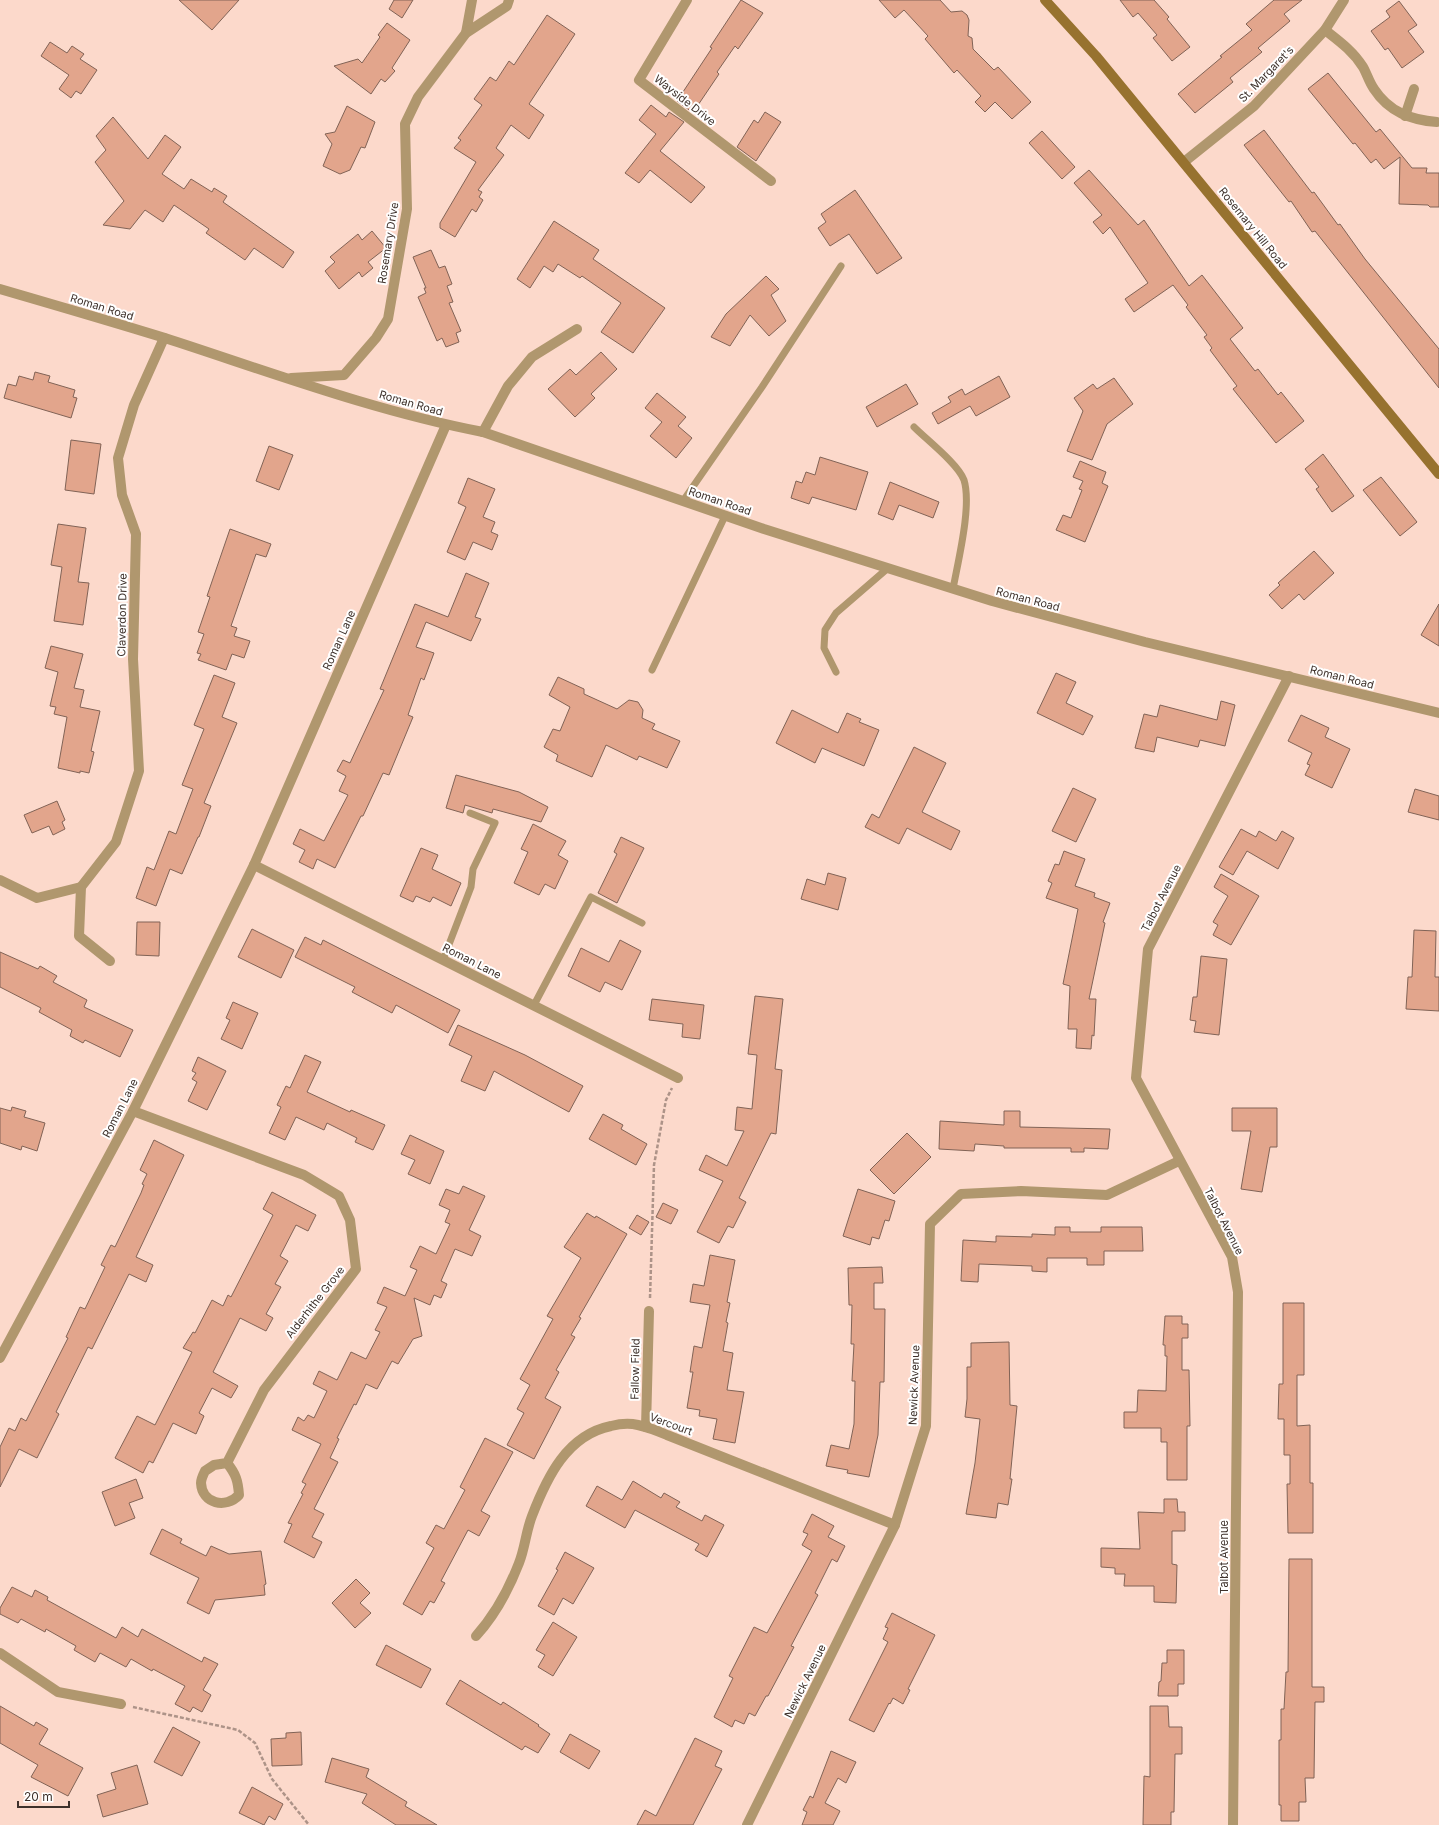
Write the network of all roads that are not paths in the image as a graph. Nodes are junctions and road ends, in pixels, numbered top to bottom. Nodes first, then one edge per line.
1 (472, 0) edge
2 (509, 0) edge
3 (688, 0) edge
4 (1045, 0) edge
5 (1344, 0) edge
6 (1325, 30) junction
7 (466, 33) junction
8 (1414, 89) dead end
9 (1405, 116) junction
10 (1437, 122) dead end
11 (1184, 162) junction
12 (771, 181) dead end
13 (840, 266) dead end
14 (0, 289) edge
15 (577, 329) dead end
16 (164, 338) junction
17 (283, 378) junction
18 (446, 425) junction
19 (914, 427) dead end
20 (483, 432) junction
21 (1439, 474) edge
22 (683, 501) junction
23 (725, 516) junction
24 (888, 568) junction
25 (953, 589) junction
26 (652, 670) dead end
27 (836, 672) dead end
28 (1289, 676) junction
29 (1439, 713) edge
30 (470, 813) dead end
31 (254, 865) junction
32 (0, 880) edge
33 (81, 887) junction
34 (642, 924) dead end
35 (110, 960) dead end
36 (443, 960) junction
37 (534, 1005) junction
38 (678, 1078) road end
39 (133, 1111) junction
40 (1179, 1161) junction
41 (648, 1311) road end
42 (0, 1358) edge
43 (646, 1428) junction
44 (227, 1463) dead end
45 (895, 1525) junction
46 (476, 1636) dead end
47 (0, 1652) edge
48 (121, 1704) road end
49 (747, 1825) edge
50 (1233, 1825) edge

1 - 7 street, Rosemary Drive
2 - 7 street, Rosemary Drive
3 - 12 street, Wayside Drive
4 - 11 main road, Rosemary Hill Road
5 - 6 street, St. Margaret's
6 - 9 street
6 - 11 street, St. Margaret's
7 - 17 street, Rosemary Drive
8 - 9 street
9 - 10 street
11 - 21 main road, Rosemary Hill Road
13 - 22 lane
14 - 16 street, Roman Road
15 - 20 street
16 - 17 street, Roman Road
16 - 33 street, Claverdon Drive
17 - 18 street, Roman Road
18 - 20 street, Roman Road
18 - 31 street, Roman Lane
19 - 25 lane
20 - 22 street, Roman Road
22 - 23 street, Roman Road
23 - 24 street, Roman Road
23 - 26 lane
24 - 25 street, Roman Road
24 - 27 lane
25 - 28 street, Roman Road
28 - 29 street, Roman Road
28 - 40 street, Talbot Avenue
30 - 36 lane
31 - 36 street, Roman Lane
31 - 39 street, Roman Lane
32 - 33 street
33 - 35 street
34 - 37 lane
36 - 37 street, Roman Lane
37 - 38 street, Roman Lane
39 - 42 street, Roman Lane
39 - 44 street, Alderhithe Grove
40 - 45 street, Newick Avenue
40 - 50 street, Talbot Avenue
41 - 43 street, Fallow Field
43 - 45 street, Vercourt
43 - 46 street, Vercourt
45 - 49 street, Newick Avenue
47 - 48 street

